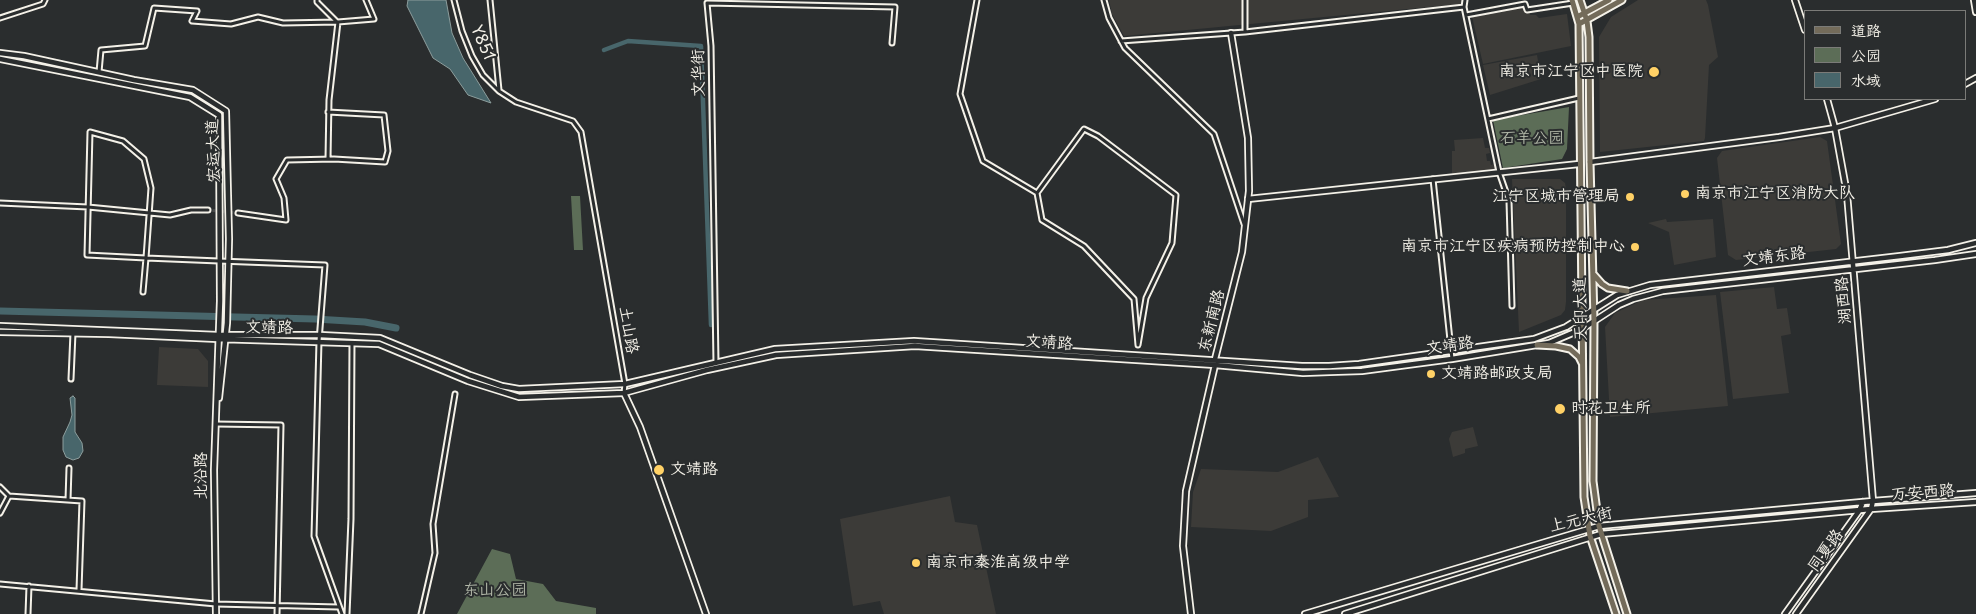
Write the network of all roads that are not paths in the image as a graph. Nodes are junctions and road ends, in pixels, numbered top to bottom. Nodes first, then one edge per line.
1 (45, 0) edge
2 (317, 0) edge
3 (366, 0) edge
4 (454, 0) edge
5 (490, 0) edge
6 (976, 0) edge
7 (1104, 0) edge
8 (1245, 0) edge
9 (1465, 0) edge
10 (1580, 0) edge
11 (1609, 0) edge
12 (1622, 0) edge
13 (1795, 0) edge
14 (1974, 0) edge
15 (1572, 2) edge
16 (1464, 7) junction
17 (1976, 12) edge
18 (1466, 14) junction
19 (1585, 14) junction
20 (1578, 17) junction
21 (0, 18) edge
22 (1587, 21) junction
23 (338, 22) junction
24 (1578, 24) junction
25 (1804, 27) edge
26 (1245, 32) junction
27 (1231, 33) junction
28 (1121, 41) junction
29 (892, 43) dead end
30 (0, 52) edge
31 (0, 59) edge
32 (99, 72) junction
33 (499, 90) junction
34 (1579, 98) junction
35 (1827, 100) edge
36 (1932, 100) edge
37 (328, 112) junction
38 (1488, 119) junction
39 (1834, 128) junction
40 (328, 159) junction
41 (1590, 162) junction
42 (1579, 164) junction
43 (1499, 172) junction
44 (1433, 179) junction
45 (1037, 194) junction
46 (1248, 199) junction
47 (0, 203) edge
48 (88, 207) junction
49 (208, 210) tunnel mouth
50 (149, 213) junction
51 (238, 213) tunnel mouth
52 (1245, 226) junction
53 (1976, 243) edge
54 (1976, 254) edge
55 (146, 258) junction
56 (1853, 260) junction
57 (219, 261) junction
58 (228, 262) junction
59 (1854, 270) junction
60 (1593, 273) junction
61 (1627, 291) junction
62 (143, 292) dead end
63 (1512, 306) dead end
64 (1594, 308) junction
65 (1582, 318) junction
66 (1594, 321) junction
67 (0, 326) edge
68 (1582, 329) junction
69 (0, 332) edge
70 (72, 333) junction
71 (227, 334) junction
72 (320, 334) junction
73 (218, 337) junction
74 (226, 340) junction
75 (319, 341) junction
76 (352, 343) junction
77 (1537, 346) junction
78 (1452, 351) junction
79 (1215, 359) junction
80 (1452, 359) junction
81 (716, 362) junction
82 (1215, 365) junction
83 (1583, 365) junction
84 (718, 368) junction
85 (71, 379) dead end
86 (624, 384) junction
87 (624, 393) junction
88 (455, 394) dead end
89 (216, 424) junction
90 (69, 468) dead end
91 (0, 487) edge
92 (1976, 493) edge
93 (9, 496) junction
94 (68, 500) junction
95 (1873, 500) junction
96 (1863, 502) junction
97 (1976, 502) edge
98 (1871, 509) junction
99 (1859, 511) junction
100 (0, 513) edge
101 (1599, 526) junction
102 (1588, 528) junction
103 (1601, 534) junction
104 (1590, 536) junction
105 (0, 584) edge
106 (29, 586) junction
107 (79, 590) junction
108 (216, 604) junction
109 (277, 605) junction
110 (338, 607) junction
111 (28, 614) edge
112 (216, 614) edge
113 (276, 614) edge
114 (342, 614) edge
115 (347, 614) edge
116 (421, 614) edge
117 (706, 614) edge
118 (1191, 614) edge
119 (1305, 614) edge
120 (1345, 614) edge
121 (1616, 614) edge
122 (1627, 614) edge
123 (1785, 614) edge
124 (1796, 614) edge

1 - 21 street
2 - 23 street
3 - 23 street
4 - 33 street, Y851
5 - 33 street
6 - 45 street
7 - 28 street
8 - 26 street
9 - 16 street
10 - 19 main road, 天印大道
11 - 19 main road
12 - 22 main road
13 - 25 main road
14 - 17 main road
15 - 18 street
15 - 20 main road, 天印大道
16 - 18 street
16 - 26 street
18 - 38 street
19 - 20 main road
19 - 22 main road, 天印大道
20 - 24 main road, 天印大道
22 - 24 main road
22 - 41 main road, 天印大道
23 - 32 street
23 - 37 street
24 - 34 main road, 天印大道
26 - 27 street
27 - 28 street
27 - 46 main road, 东新南路
28 - 52 street
29 - 81 street, 文华街
30 - 32 main road, 宏运大道
31 - 57 main road, 宏运大道
32 - 58 main road, 宏运大道
33 - 86 street, 土山路
34 - 38 street
34 - 42 main road, 天印大道
35 - 39 main road, 湖西路
36 - 39 main road
37 - 40 street
37 - 40 street
38 - 43 street
39 - 41 main road
39 - 56 main road, 湖西路
40 - 51 street
41 - 60 main road, 天印大道
42 - 43 main road
42 - 65 main road, 天印大道
43 - 44 main road
43 - 63 street
44 - 46 main road
44 - 78 street
45 - 45 street
46 - 52 main road, 东新南路
47 - 48 street
48 - 50 street
48 - 50 street
48 - 55 street
49 - 50 street
50 - 55 street
52 - 79 main road, 东新南路
53 - 56 main road, 文靖东路
54 - 59 main road, 文靖东路
55 - 57 street
55 - 62 street
56 - 59 main road, 湖西路
56 - 61 main road, 文靖东路
57 - 58 street
57 - 73 main road, 宏运大道
58 - 71 main road, 宏运大道
58 - 72 street
59 - 66 main road, 文靖东路
59 - 95 main road, 湖西路
60 - 61 main road
60 - 64 main road, 天印大道
61 - 64 main road, 文靖东路
64 - 65 main road, 文靖东路
64 - 66 main road, 天印大道
65 - 68 main road, 天印大道
65 - 78 main road, 文靖路
66 - 68 main road, 文靖路
66 - 101 main road, 天印大道
67 - 73 main road, 文靖路
68 - 77 main road, 文靖路
68 - 83 main road, 天印大道
69 - 70 main road, 文靖路
70 - 73 main road, 文靖路
70 - 85 street
71 - 72 main road, 文靖路
71 - 73 main road, 文靖路
71 - 74 main road, 宏运大道
72 - 75 street
72 - 86 main road, 文靖路
73 - 74 main road, 文靖路
73 - 89 main road, 北沿路
74 - 75 main road, 文靖路
74 - 89 main road, 宏运大道
75 - 76 main road, 文靖路
75 - 110 street
76 - 87 main road, 文靖路
76 - 115 street
77 - 80 main road, 文靖路
77 - 83 main road
78 - 79 main road, 文靖路
78 - 80 street
79 - 81 main road, 文靖路
79 - 82 main road, 东新南路
80 - 82 main road, 文靖路
81 - 84 street, 文华街
81 - 86 main road, 文靖路
82 - 84 main road, 文靖路
82 - 118 main road, 东新南路
83 - 102 main road, 天印大道
84 - 87 main road, 文靖路
86 - 87 street, 土山路
87 - 117 main road, 土山路
88 - 116 street
89 - 108 main road, 北沿路
89 - 109 street
90 - 94 street
91 - 93 street
92 - 95 main road, 万安西路
93 - 94 street
93 - 100 street
94 - 107 street
95 - 96 main road, 上元大街
95 - 98 main road, 同夏路
96 - 99 main road, 同夏路
96 - 101 main road, 上元大街
97 - 98 main road, 万安西路
98 - 99 main road, 上元大街
98 - 124 main road, 同夏路
99 - 103 main road, 上元大街
99 - 123 main road, 同夏路
101 - 102 main road, 上元大街
101 - 103 main road, 天印大道
102 - 104 main road, 天印大道
102 - 119 main road, 上元大街
103 - 104 main road, 上元大街
103 - 122 main road, 天印大道
104 - 120 main road, 上元大街
104 - 121 main road, 天印大道
105 - 106 street
106 - 107 street
106 - 111 street
107 - 108 street
108 - 109 street
108 - 112 main road, 北沿路
109 - 110 street
109 - 113 street
110 - 114 street

